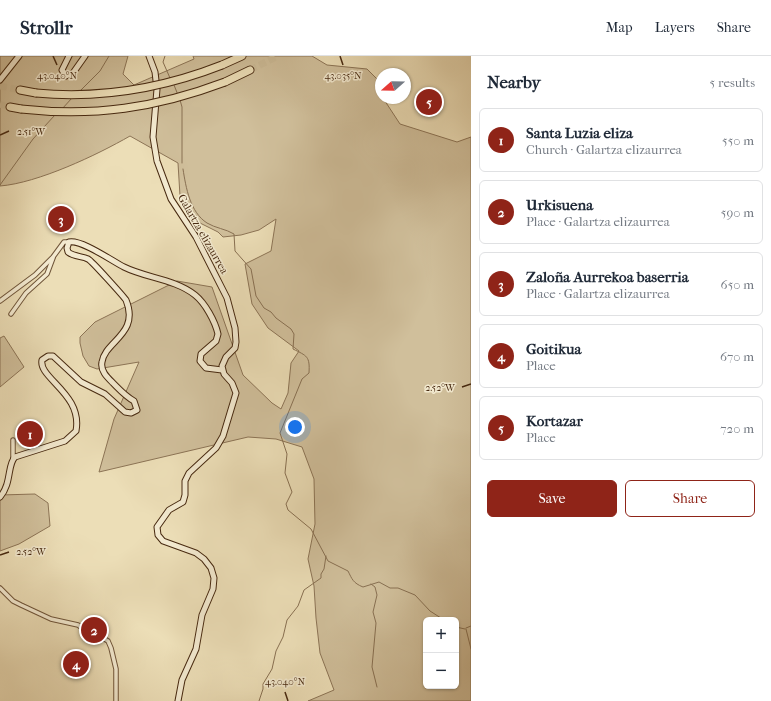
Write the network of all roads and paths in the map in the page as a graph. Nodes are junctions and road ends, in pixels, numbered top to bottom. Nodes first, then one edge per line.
1 (19, 56) edge
2 (69, 56) edge
3 (85, 56) edge
4 (149, 56) edge
5 (242, 56) edge
6 (250, 70) tunnel mouth
7 (0, 80) edge
8 (20, 90) tunnel mouth
9 (10, 107) tunnel mouth
10 (69, 242) junction
11 (53, 257) junction
12 (0, 301) edge
13 (11, 314) dead end
14 (222, 370) junction
15 (13, 440) dead end
16 (13, 459) junction
17 (0, 497) edge
18 (0, 588) edge
19 (116, 701) edge
20 (178, 701) edge

1 - 7 street
2 - 3 street
4 - 14 street, Galartza elizaurrea
5 - 8 highway, bridge
6 - 9 highway, bridge
10 - 11 street
10 - 14 street
10 - 16 street
11 - 12 street
11 - 13 street
14 - 20 street
15 - 16 street
16 - 17 street
18 - 19 street

